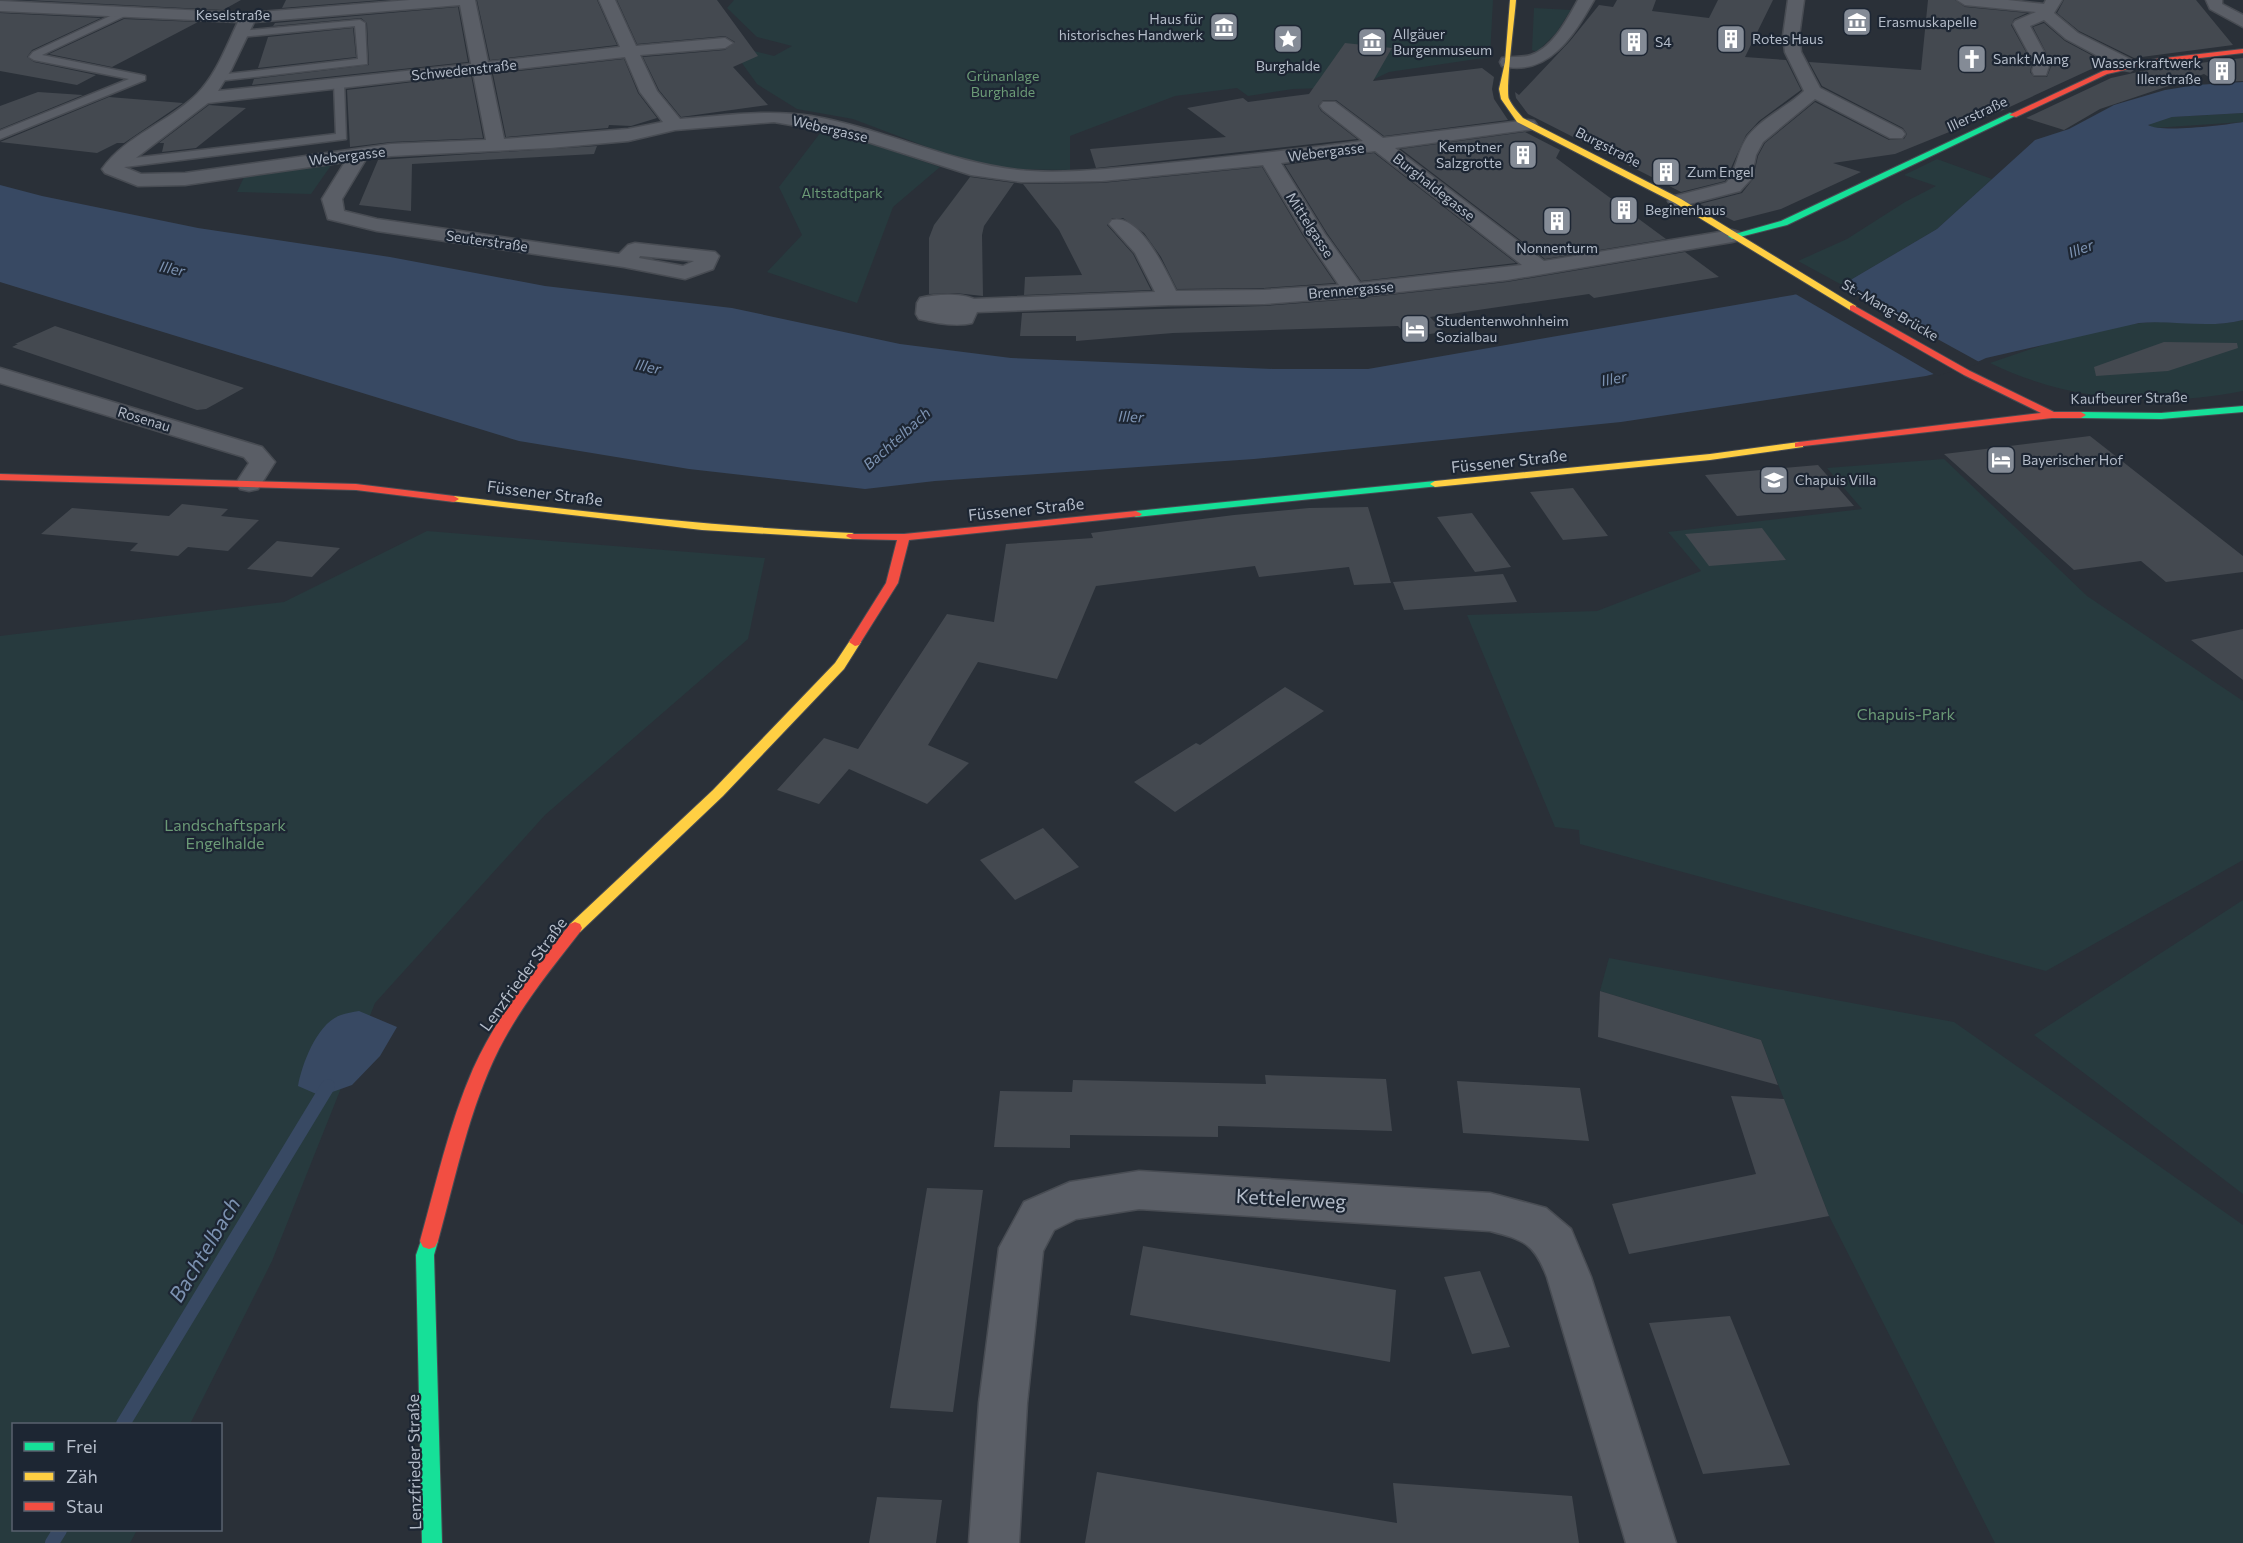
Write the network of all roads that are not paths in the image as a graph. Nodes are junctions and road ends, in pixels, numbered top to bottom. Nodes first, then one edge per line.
1 (236, 0) edge
2 (466, 0) edge
3 (607, 0) edge
4 (1513, 0) edge
5 (1586, 0) edge
6 (1796, 0) edge
7 (1965, 0) edge
8 (2214, 0) edge
9 (0, 6) edge
10 (2049, 8) edge
11 (123, 13) junction
12 (222, 16) junction
13 (249, 18) junction
14 (2243, 22) edge
15 (240, 34) junction
16 (725, 43) dead end
17 (632, 51) junction
18 (2243, 51) edge
19 (1508, 62) junction
20 (2130, 66) junction
21 (481, 68) junction
22 (2040, 71) dead end
23 (218, 78) junction
24 (339, 83) junction
25 (1814, 91) junction
26 (203, 98) junction
27 (1329, 106) dead end
28 (675, 125) junction
29 (1528, 125) junction
30 (1896, 134) dead end
31 (0, 135) edge
32 (496, 144) junction
33 (1382, 146) junction
34 (350, 149) junction
35 (1269, 159) junction
36 (1102, 175) junction
37 (1678, 201) junction
38 (1732, 237) junction
39 (705, 264) dead end
40 (1539, 268) junction
41 (1819, 289) joint
42 (1354, 290) junction
43 (1169, 298) junction
44 (967, 306) dead end
45 (0, 375) edge
46 (2243, 409) edge
47 (2052, 415) junction
48 (0, 477) edge
49 (249, 483) junction
50 (904, 537) junction
51 (432, 1543) edge
52 (994, 1543) edge
53 (1651, 1543) edge

1 - 12 street
2 - 13 street, Keselstraße
2 - 21 street
3 - 17 street
4 - 19 street, Burgstraße
5 - 19 street
6 - 25 street
7 - 10 street
8 - 14 street
9 - 11 street, Keselstraße
10 - 20 street
10 - 22 street
11 - 12 street, Keselstraße
11 - 31 lane
12 - 13 street, Keselstraße
13 - 15 street
15 - 23 street
15 - 23 lane
16 - 17 street, Schwedenstraße
17 - 21 street, Schwedenstraße
17 - 28 street
18 - 20 street, Illerstraße
19 - 29 street, Burgstraße
20 - 38 street, Illerstraße
21 - 24 street, Schwedenstraße
21 - 32 street
23 - 26 street
24 - 26 street, Schwedenstraße
24 - 34 lane
25 - 30 street
25 - 37 street
26 - 34 street, Webergasse
27 - 33 street, Burghaldegasse
28 - 32 street, Webergasse
28 - 36 street, Webergasse
29 - 33 street, Webergasse
29 - 37 street, Burgstraße
32 - 34 street, Webergasse
33 - 35 street, Webergasse
33 - 40 street, Burghaldegasse
34 - 39 street, Seuterstraße
35 - 36 street, Webergasse
35 - 42 street, Mittelgasse
36 - 43 street
37 - 38 street, Burgstraße
38 - 40 street, Brennergasse
38 - 41 street, Burgstraße
40 - 42 street, Brennergasse
41 - 47 street, St.-Mang-Brücke
42 - 43 street, Brennergasse
43 - 44 street, Brennergasse
45 - 49 street, Rosenau
46 - 47 street, Kaufbeurer Straße
47 - 50 street, Füssener Straße
48 - 49 street, Füssener Straße
49 - 50 street, Füssener Straße
50 - 51 street, Lenzfrieder Straße
52 - 53 street, Kettelerweg

